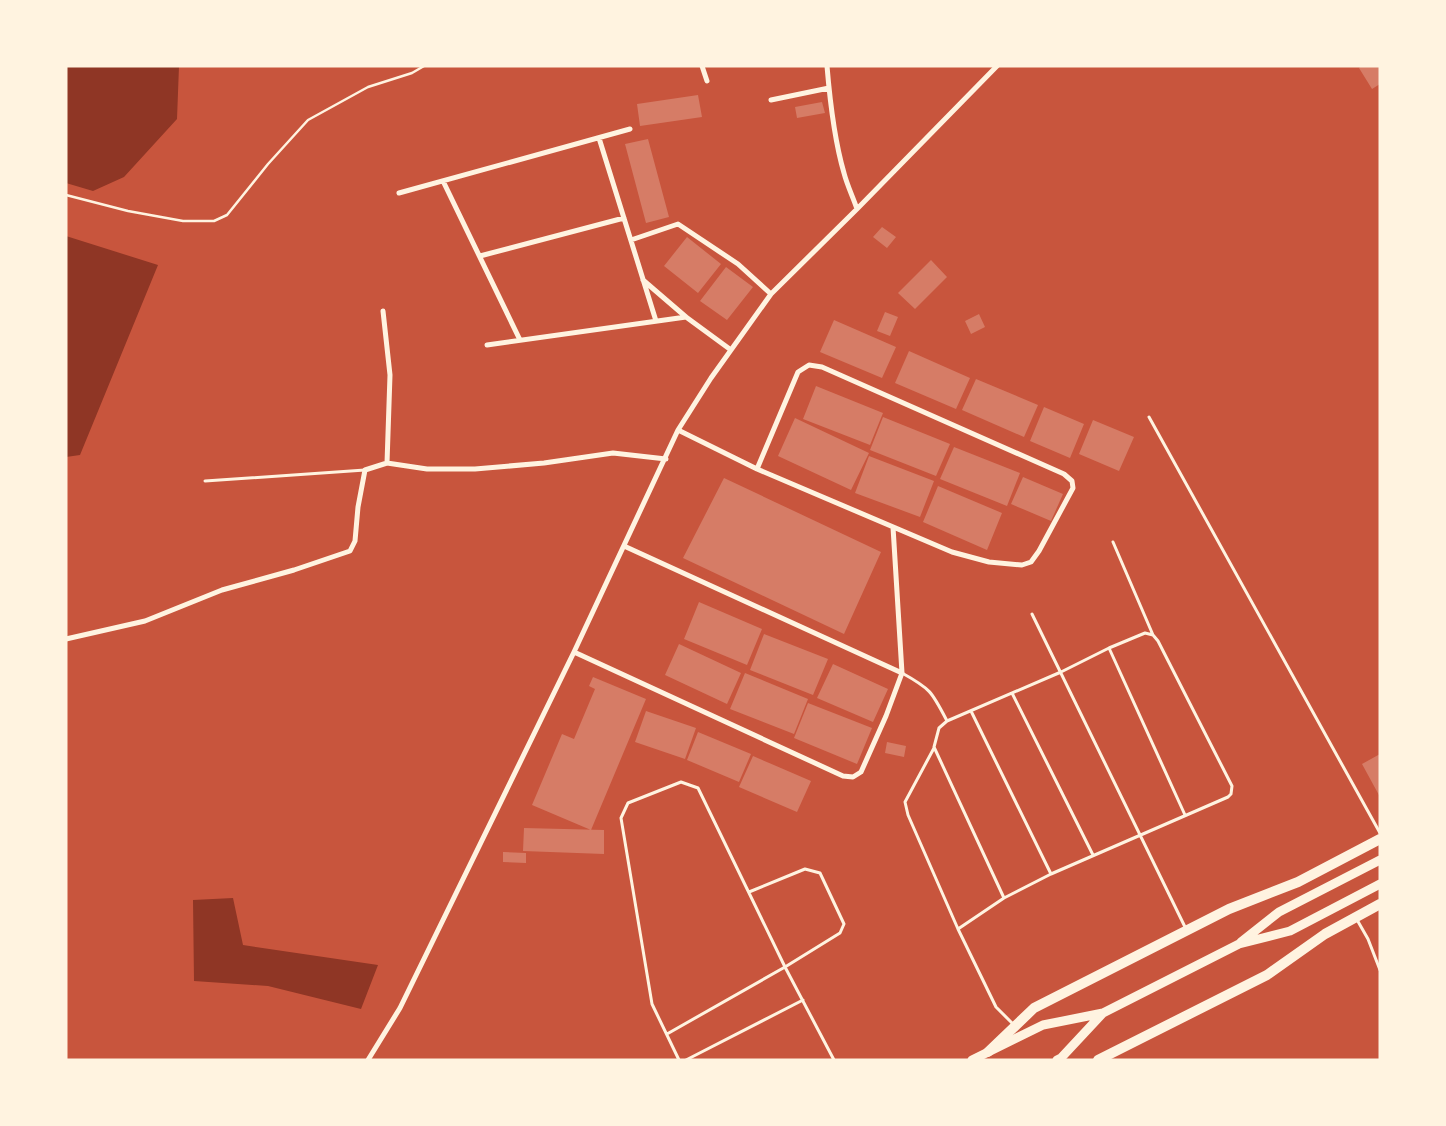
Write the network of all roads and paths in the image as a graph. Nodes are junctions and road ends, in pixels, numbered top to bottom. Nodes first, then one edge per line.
1 (424, 66) edge
2 (702, 66) edge
3 (827, 66) edge
4 (997, 66) edge
5 (707, 81) dead end
6 (829, 88) junction
7 (771, 100) dead end
8 (630, 129) dead end
9 (599, 138) junction
10 (443, 181) junction
11 (399, 193) dead end
12 (66, 195) edge
13 (857, 209) junction
14 (624, 218) junction
15 (631, 240) junction
16 (480, 256) junction
17 (643, 279) junction
18 (771, 294) junction
19 (383, 311) dead end
20 (686, 317) junction
21 (656, 321) junction
22 (520, 340) junction
23 (487, 345) dead end
24 (731, 350) junction
25 (1149, 417) dead end
26 (678, 430) junction
27 (666, 459) junction
28 (387, 464) junction
29 (758, 469) junction
30 (366, 470) junction
31 (204, 481) dead end
32 (892, 527) junction
33 (1113, 542) dead end
34 (624, 546) junction
35 (1032, 614) dead end
36 (1153, 635) junction
37 (66, 639) edge
38 (1109, 648) junction
39 (574, 652) junction
40 (1061, 672) junction
41 (902, 673) junction
42 (1012, 694) junction
43 (971, 711) junction
44 (947, 721) junction
45 (934, 747) junction
46 (1185, 815) junction
47 (1380, 833) edge
48 (1141, 836) junction
49 (1380, 839) edge
50 (1093, 855) junction
51 (1380, 860) edge
52 (1050, 874) junction
53 (1380, 884) edge
54 (749, 892) junction
55 (1004, 898) junction
56 (1380, 904) edge
57 (1355, 917) junction
58 (958, 929) junction
59 (1186, 930) junction
60 (1239, 944) junction
61 (785, 967) junction
62 (1380, 970) edge
63 (803, 1000) junction
64 (1103, 1013) junction
65 (1015, 1026) junction
66 (667, 1034) junction
67 (988, 1052) junction
68 (368, 1060) edge
69 (679, 1060) edge
70 (686, 1060) edge
71 (834, 1060) edge
72 (972, 1060) edge
73 (1057, 1060) edge
74 (1098, 1060) edge

1 - 12 path
2 - 5 street
3 - 6 street
4 - 13 street
6 - 7 street
6 - 13 street
8 - 9 street
9 - 10 street
9 - 14 street
10 - 11 street
10 - 16 street
13 - 18 street
14 - 15 street
14 - 16 street
15 - 17 street
15 - 18 street
16 - 22 street
17 - 20 street
17 - 21 street
18 - 24 street
19 - 28 street
20 - 21 street
20 - 24 street
21 - 22 street
22 - 23 street
24 - 26 street
25 - 47 lane
26 - 27 street
26 - 29 street
27 - 28 street
27 - 34 street
28 - 30 street
29 - 32 street
29 - 32 street
30 - 31 lane
30 - 37 street
32 - 41 street
33 - 36 lane
34 - 39 street
34 - 41 street
35 - 40 lane
36 - 38 lane
36 - 46 lane
38 - 40 lane
38 - 46 lane
39 - 41 street
39 - 68 street
40 - 42 lane
40 - 48 lane
41 - 44 lane
42 - 43 lane
42 - 50 lane
43 - 44 lane
43 - 52 lane
44 - 45 lane
45 - 55 lane
45 - 58 lane
46 - 48 lane
48 - 50 lane
48 - 59 lane
49 - 59 highway
50 - 52 lane
51 - 60 main road
52 - 55 lane
53 - 60 main road
54 - 61 lane
54 - 61 lane
54 - 66 lane
55 - 58 lane
56 - 57 highway
57 - 62 lane
57 - 74 highway
58 - 65 lane
59 - 65 highway
60 - 64 main road
61 - 63 lane
61 - 66 lane
63 - 70 lane
63 - 71 lane
64 - 67 main road
64 - 73 main road
65 - 67 highway
66 - 69 lane
67 - 72 main road

